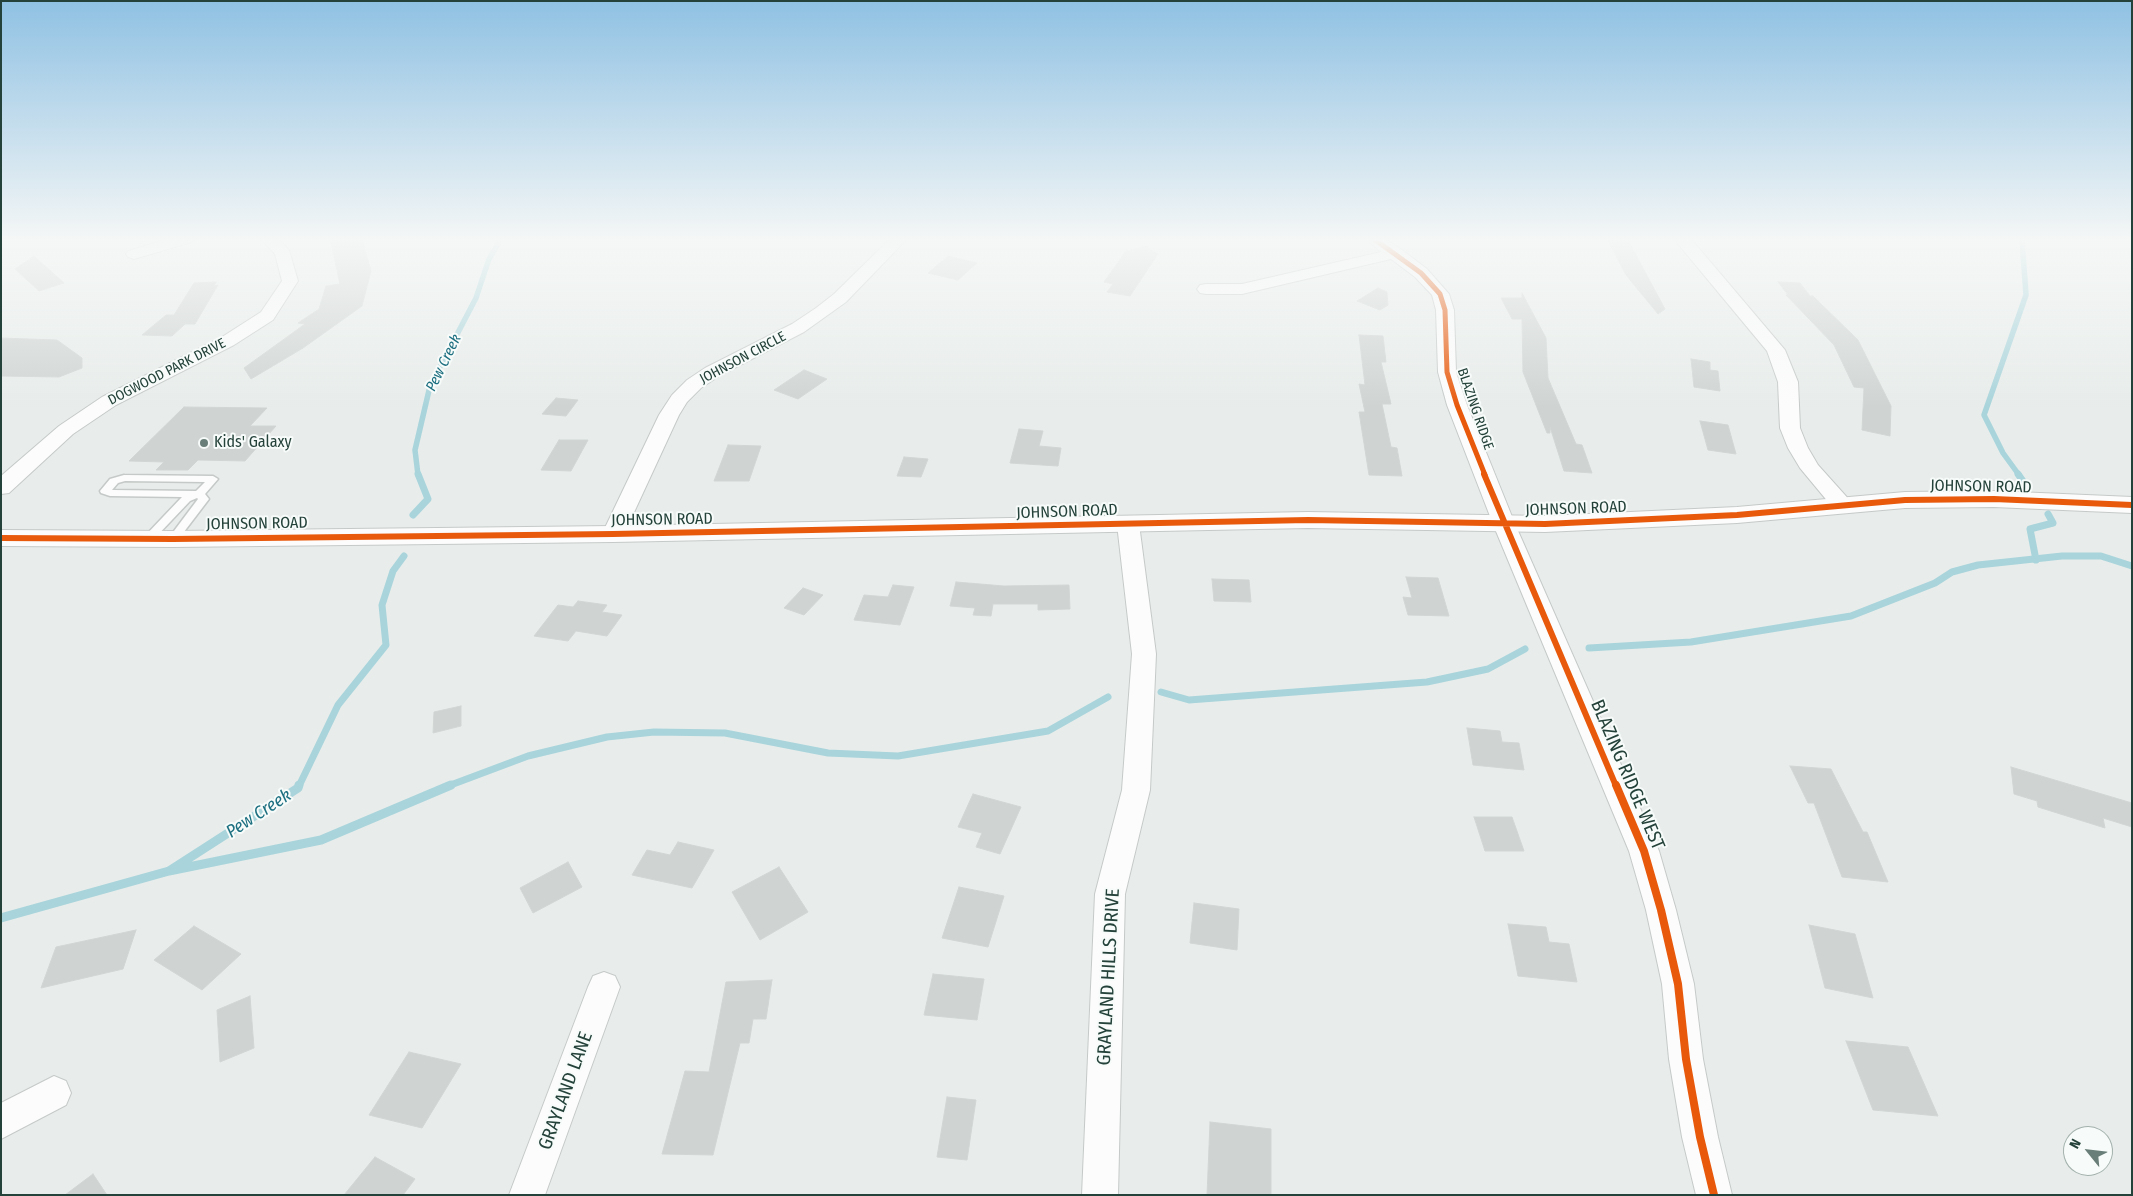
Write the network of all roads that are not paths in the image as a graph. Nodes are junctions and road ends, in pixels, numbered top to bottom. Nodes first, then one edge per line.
1 (281, 295) edge
2 (843, 295) edge
3 (1440, 295) edge
4 (1729, 295) edge
5 (1, 488) edge
6 (199, 494) junction
7 (1842, 504) junction
8 (2132, 505) edge
9 (1128, 524) junction
10 (1504, 524) junction
11 (613, 534) junction
12 (1, 538) edge
13 (160, 539) junction
14 (604, 987) dead end
15 (54, 1093) dead end
16 (1, 1122) edge
17 (528, 1195) edge
18 (1100, 1195) edge
19 (1714, 1195) edge

1 - 5 street, DOGWOOD PARK DRIVE
2 - 11 street, JOHNSON CIRCLE
3 - 10 street, BLAZING RIDGE
4 - 7 street
6 - 6 lane
6 - 13 lane
6 - 13 lane
7 - 8 street, JOHNSON ROAD
7 - 10 street, JOHNSON ROAD
9 - 10 street, JOHNSON ROAD
9 - 11 street, JOHNSON ROAD
9 - 18 street, GRAYLAND HILLS DRIVE
10 - 19 street, BLAZING RIDGE WEST
11 - 13 street, JOHNSON ROAD
12 - 13 street, JOHNSON ROAD
14 - 17 street, GRAYLAND LANE
15 - 16 street

